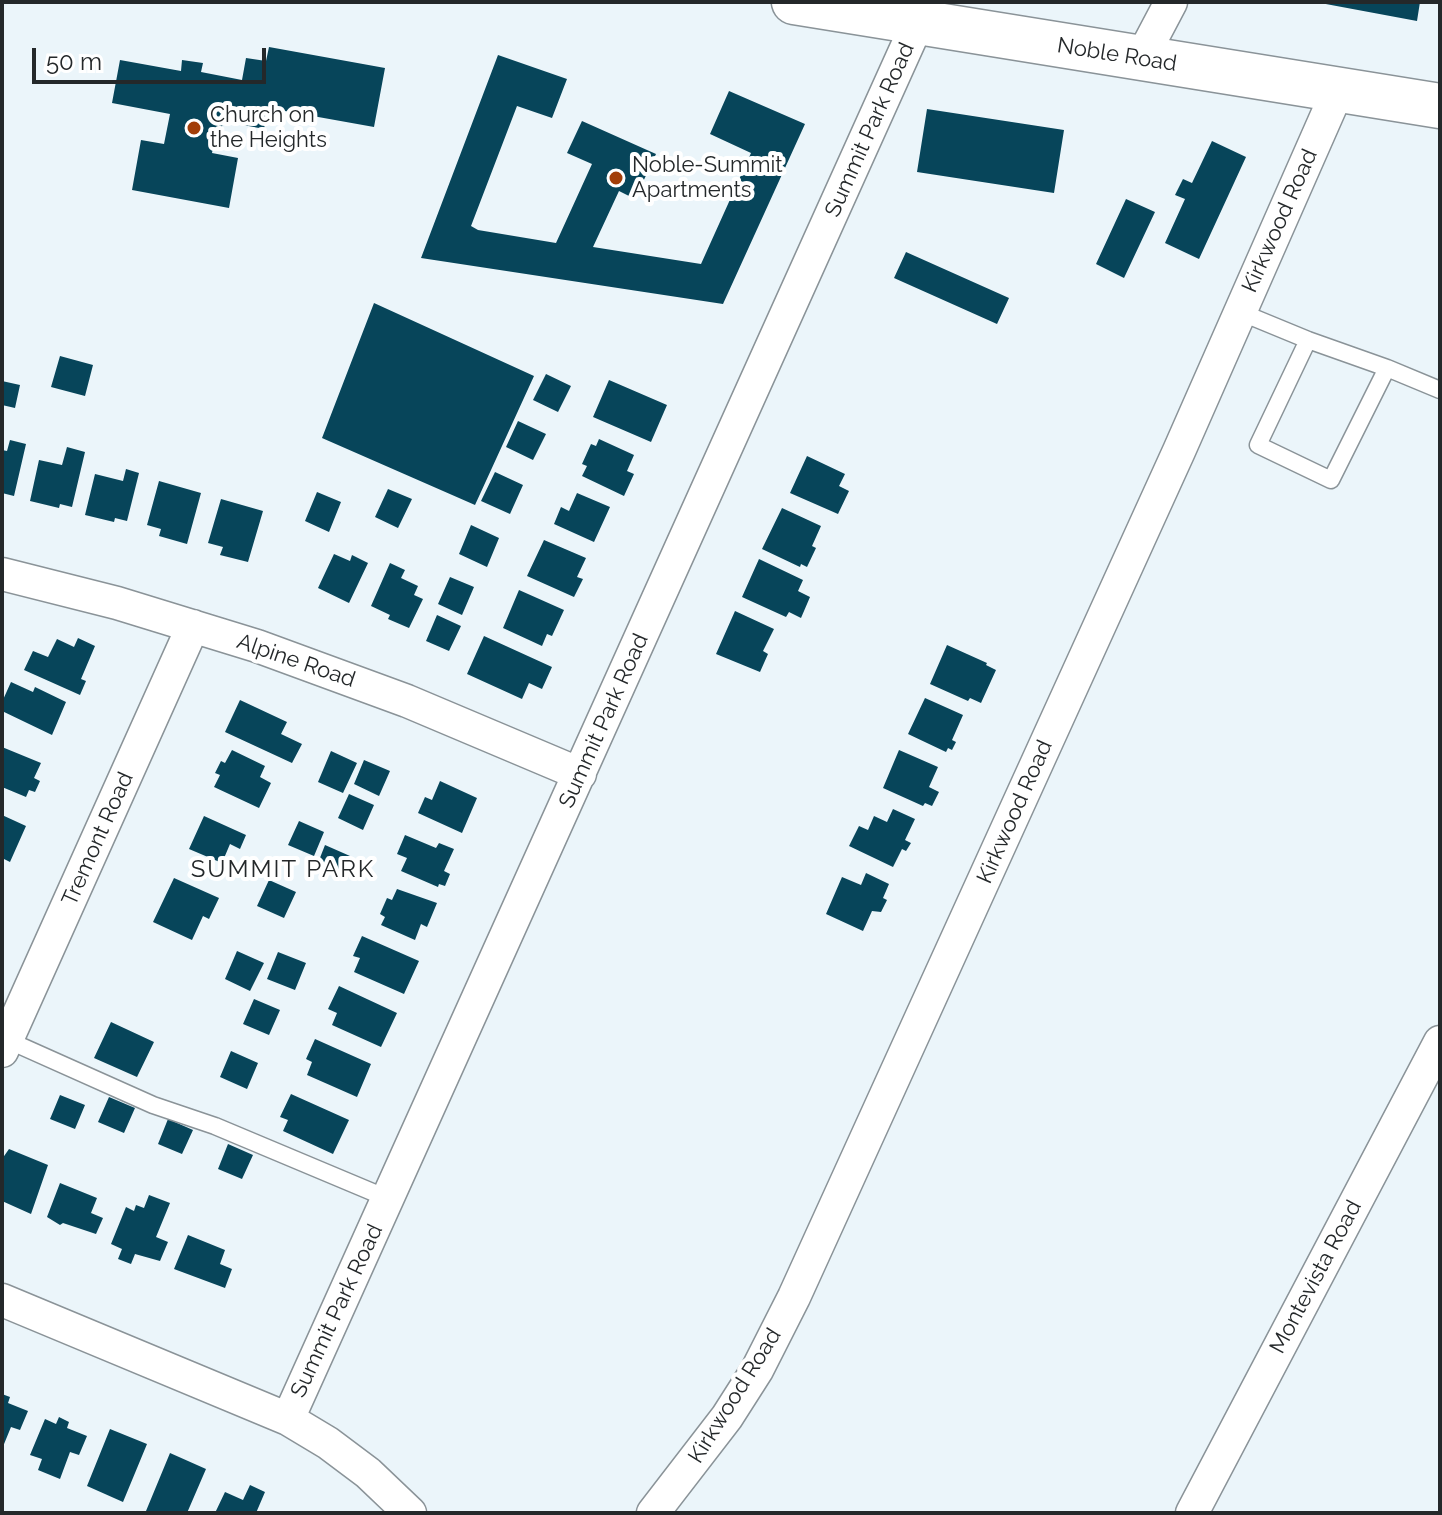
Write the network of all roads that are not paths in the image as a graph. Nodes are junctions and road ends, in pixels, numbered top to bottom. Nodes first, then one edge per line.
1 (794, 2) edge
2 (1171, 2) edge
3 (918, 22) junction
4 (1141, 59) junction
5 (1338, 90) junction
6 (1440, 106) edge
7 (1240, 312) junction
8 (1308, 340) junction
9 (1387, 368) junction
10 (1440, 390) edge
11 (2, 574) edge
12 (193, 626) junction
13 (580, 774) junction
14 (1440, 1042) edge
15 (4, 1043) edge
16 (389, 1199) junction
17 (2, 1300) edge
18 (288, 1419) junction
19 (410, 1513) edge
20 (653, 1513) edge
21 (1192, 1513) edge

1 - 3 main road, Noble Road
2 - 4 street
3 - 4 main road, Noble Road
3 - 13 street, Summit Park Road
4 - 5 main road, Noble Road
5 - 6 main road, Noble Road
5 - 7 street, Kirkwood Road
7 - 8 lane
7 - 20 street, Kirkwood Road
8 - 9 lane
8 - 9 lane
9 - 10 lane
11 - 12 street, Alpine Road
12 - 13 street, Alpine Road
12 - 15 street, Tremont Road
13 - 16 street, Summit Park Road
14 - 21 street, Montevista Road
15 - 16 lane
16 - 18 street, Summit Park Road
17 - 18 street
18 - 19 street

